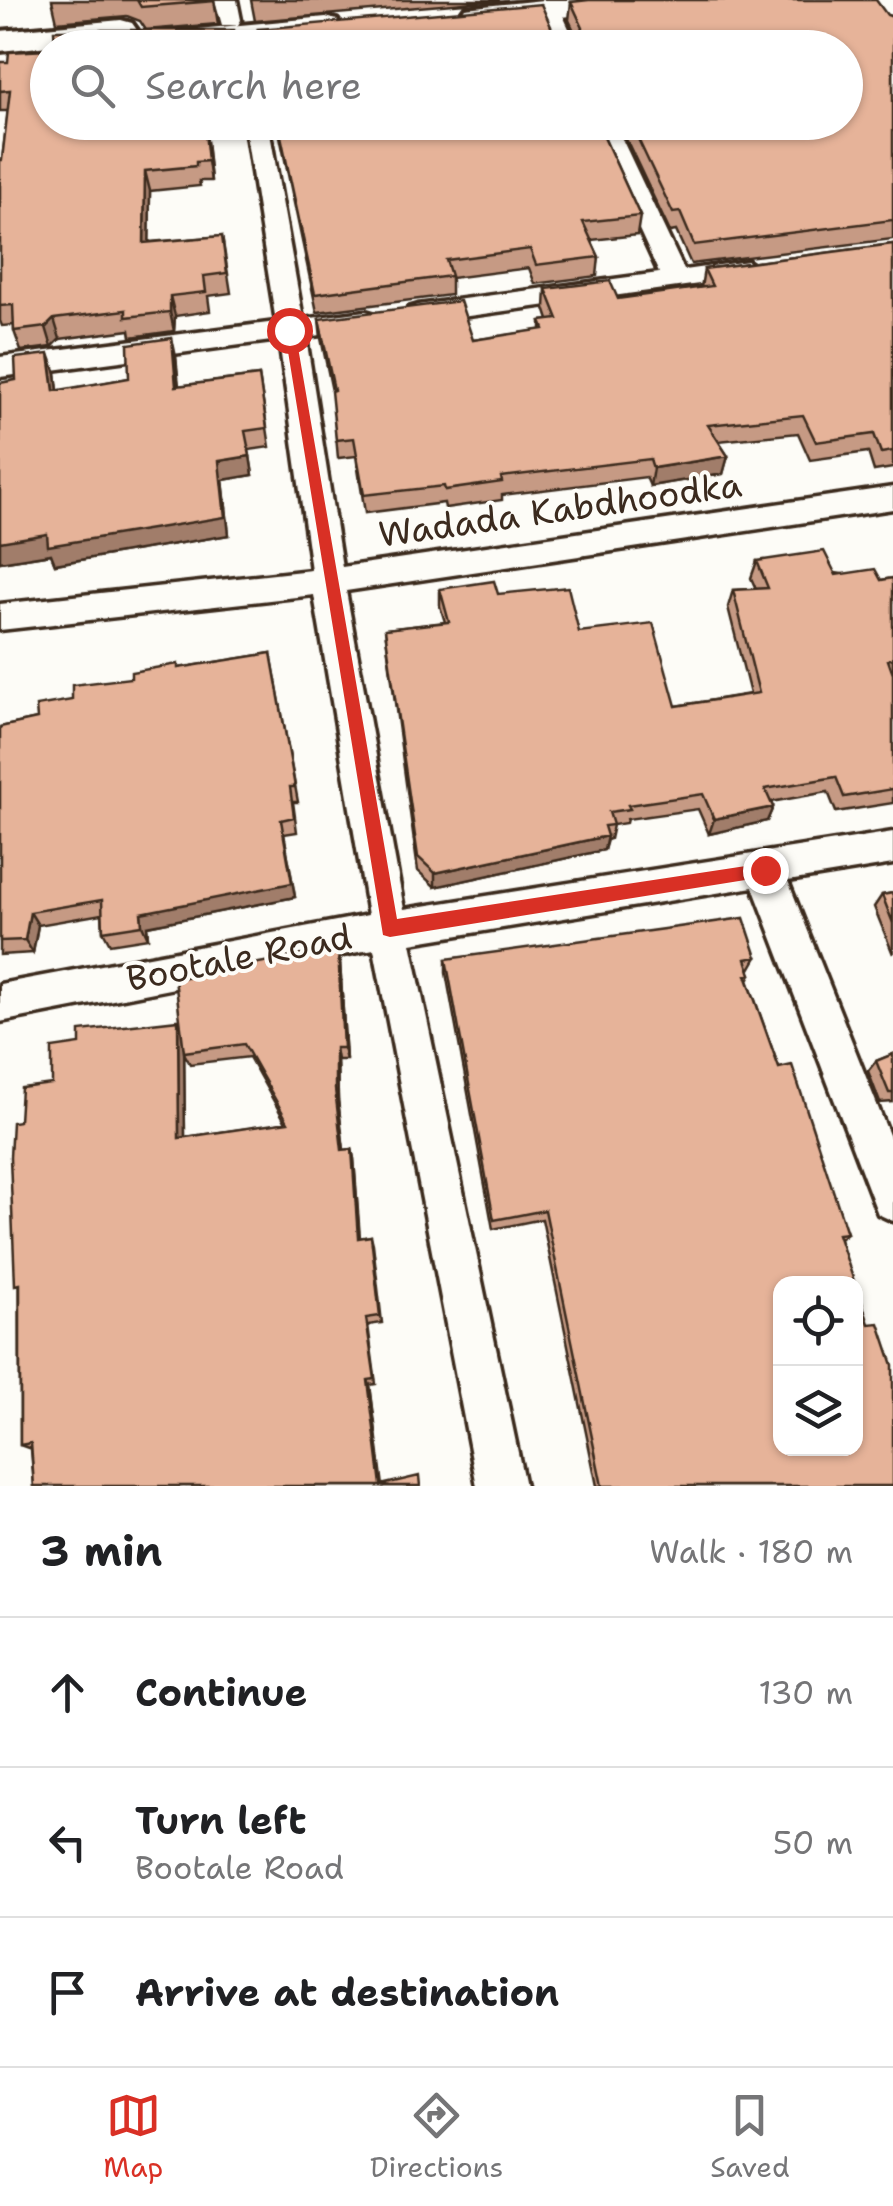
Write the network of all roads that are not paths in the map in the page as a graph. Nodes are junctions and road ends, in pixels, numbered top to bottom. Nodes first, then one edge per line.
1 (656, 0) edge
2 (461, 6) edge
3 (549, 9) junction
4 (350, 18) edge
5 (235, 25) edge
6 (162, 30) edge
7 (204, 30) edge
8 (559, 30) edge
9 (30, 39) edge
10 (0, 41) edge
11 (30, 52) edge
12 (0, 55) edge
13 (259, 140) edge
14 (610, 140) edge
15 (784, 265) edge
16 (675, 280) junction
17 (289, 330) junction
18 (0, 367) edge
19 (893, 498) edge
20 (328, 581) junction
21 (0, 618) edge
22 (893, 848) edge
23 (765, 870) junction
24 (390, 929) junction
25 (0, 1003) edge
26 (893, 1199) edge
27 (500, 1486) edge

1 - 3 main road
2 - 3 main road
3 - 8 street
4 - 5 main road
5 - 6 main road
5 - 7 main road
9 - 10 main road
11 - 12 main road
13 - 17 street
14 - 16 street
15 - 16 street
16 - 17 street
17 - 18 street
17 - 20 street
19 - 20 street, Wadada Kabdhoodka
20 - 21 street, Wadada Kabdhoodka
20 - 24 street
22 - 23 street, Bootale Road
23 - 24 street, Bootale Road
23 - 26 street
24 - 25 street, Bootale Road
24 - 27 street

